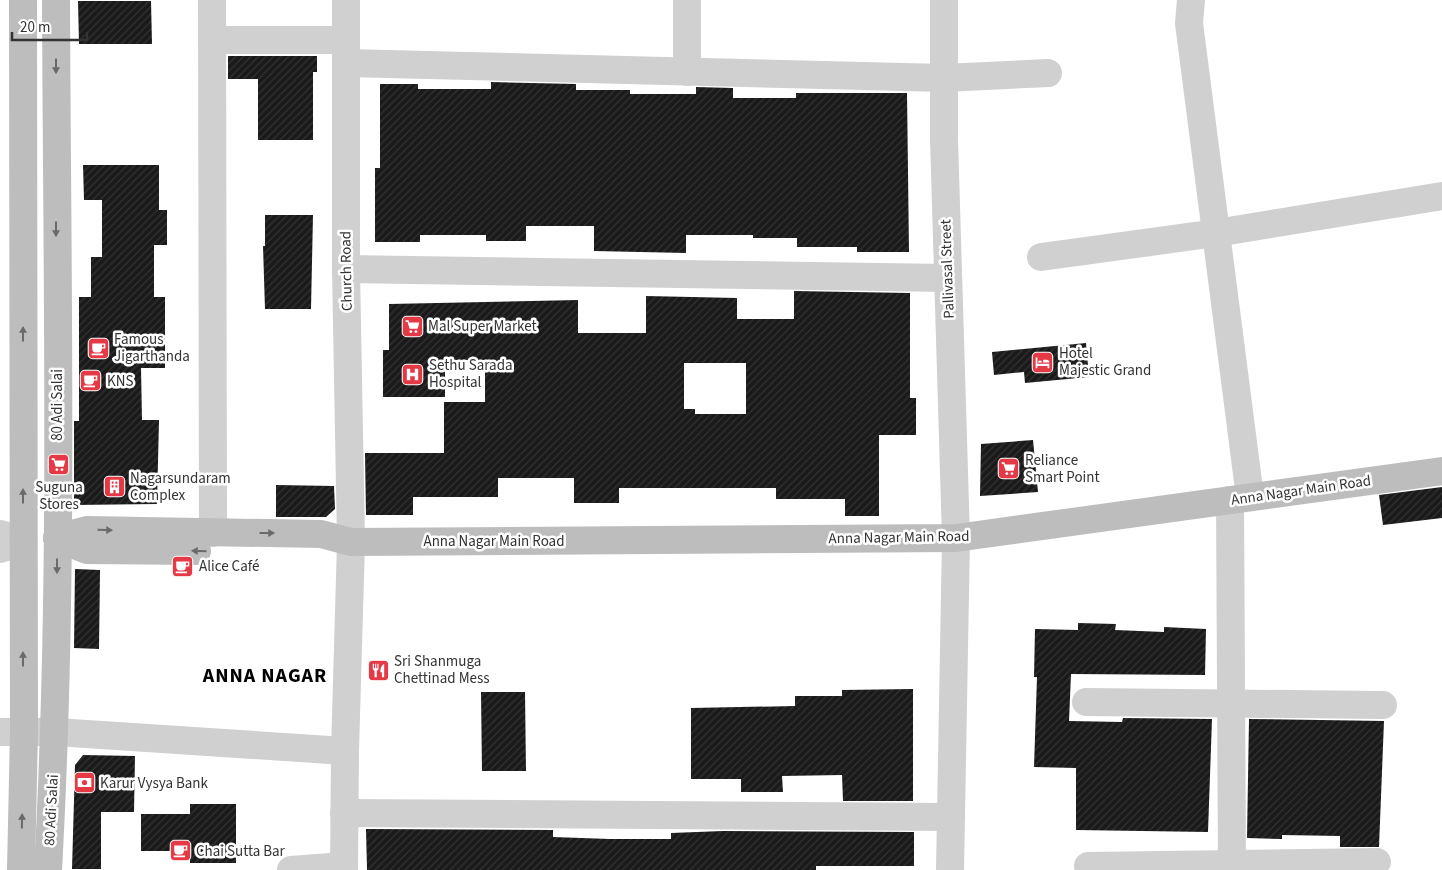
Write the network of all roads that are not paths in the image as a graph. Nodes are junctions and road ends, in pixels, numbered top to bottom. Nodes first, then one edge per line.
1 (23, 0) edge
2 (56, 0) edge
3 (212, 0) edge
4 (346, 0) edge
5 (687, 0) edge
6 (944, 0) edge
7 (1191, 0) edge
8 (212, 40) junction
9 (346, 51) junction
10 (687, 72) junction
11 (1048, 73) dead end
12 (944, 78) junction
13 (1442, 196) edge
14 (1216, 233) junction
15 (1041, 257) dead end
16 (346, 269) junction
17 (947, 278) junction
18 (1442, 471) edge
19 (1240, 498) junction
20 (212, 533) junction
21 (57, 538) junction
22 (956, 538) junction
23 (8, 542) edge
24 (351, 542) junction
25 (1086, 702) dead end
26 (1231, 703) junction
27 (1383, 705) dead end
28 (12, 731) edge
29 (56, 732) junction
30 (345, 751) junction
31 (344, 813) junction
32 (951, 818) junction
33 (1377, 862) dead end
34 (1088, 866) dead end
35 (1232, 867) edge
36 (344, 868) edge
37 (21, 870) edge
38 (48, 870) edge
39 (291, 870) edge
40 (950, 870) edge

23 -> 1 main road, 80 Adi Salai
2 -> 21 main road, 80 Adi Salai
3 - 8 street
4 - 9 street, Church Road
5 - 10 street
6 - 12 street, Pallivasal Street
7 - 14 street
8 - 9 street
8 - 20 street
9 - 10 street
9 - 16 street, Church Road
10 - 12 street
11 - 12 street
12 - 17 street, Pallivasal Street
13 - 14 street
14 - 15 street
14 - 19 street
16 - 17 street
16 - 24 street, Church Road
17 - 22 street, Pallivasal Street
18 - 19 main road, Anna Nagar Main Road
19 - 22 main road, Anna Nagar Main Road
19 - 26 street
21 -> 20 main road, Anna Nagar Main Road
20 -> 24 main road, Anna Nagar Main Road
21 - 23 street
24 -> 21 main road, Anna Nagar Main Road
21 -> 29 main road, 80 Adi Salai
22 - 24 main road, Anna Nagar Main Road
22 - 32 street, Pallivasal Street
28 -> 23 main road, 80 Adi Salai
24 - 30 street, Church Road
25 - 26 street
26 - 27 street
26 - 35 street
28 - 29 street
37 -> 28 main road, 80 Adi Salai
29 - 30 street
29 - 38 main road, 80 Adi Salai
30 - 31 street, Church Road
31 - 32 street
31 - 36 street, Church Road
32 - 40 street, Pallivasal Street
33 - 35 street
34 - 35 street
36 - 39 street

